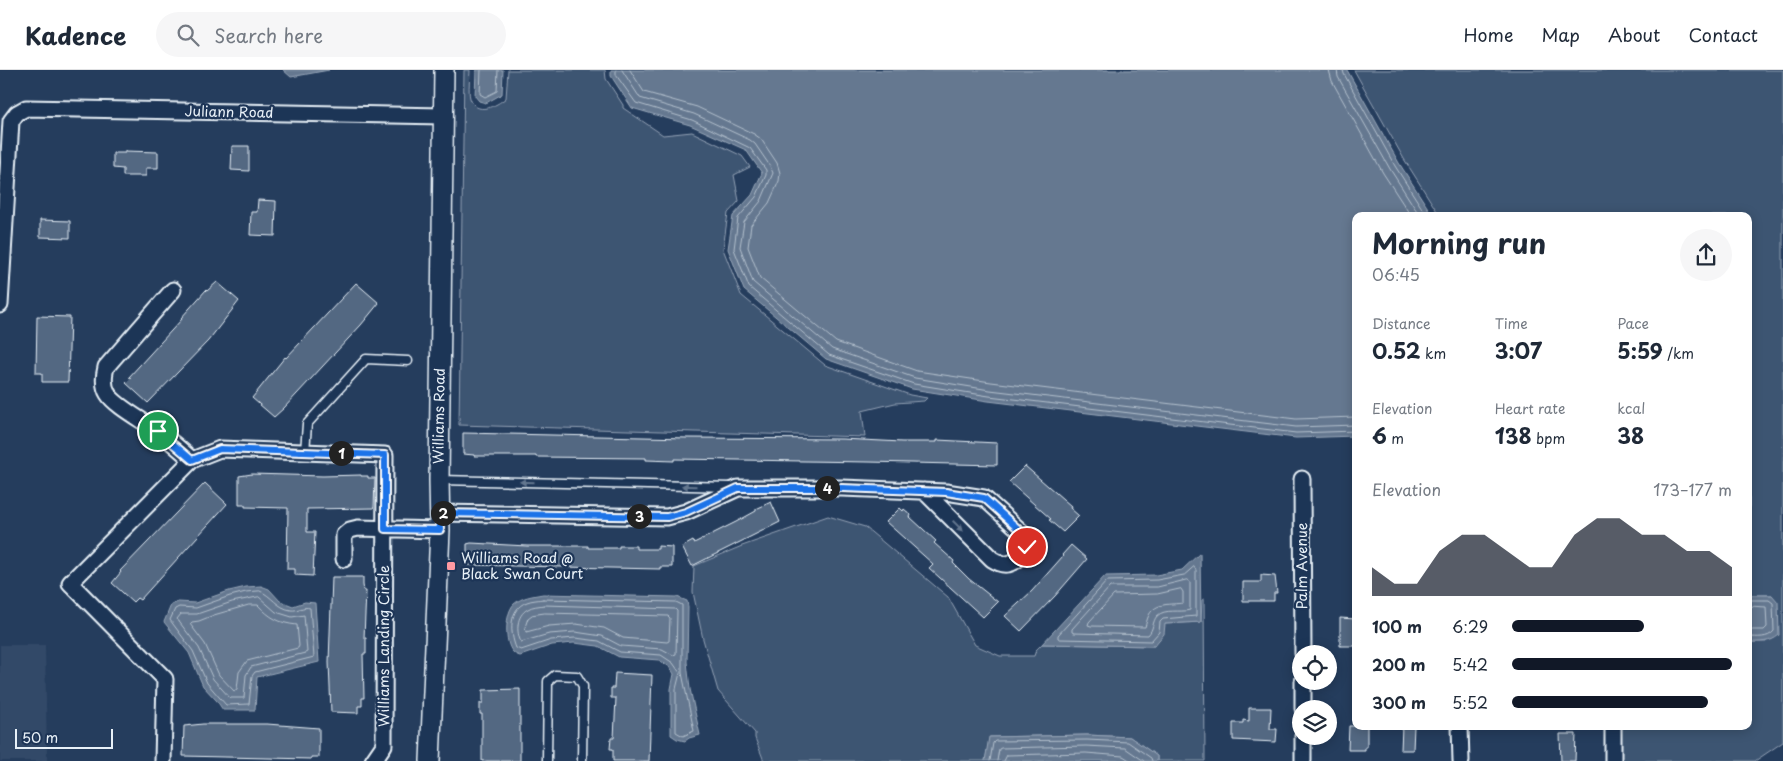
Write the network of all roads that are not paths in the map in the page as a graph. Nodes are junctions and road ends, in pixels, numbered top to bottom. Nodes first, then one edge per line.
1 (444, 70) edge
2 (443, 116) junction
3 (173, 290) dead end
4 (0, 305) edge
5 (408, 361) dead end
6 (305, 452) junction
7 (192, 460) junction
8 (1302, 479) dead end
9 (439, 480) junction
10 (738, 488) junction
11 (924, 492) junction
12 (440, 522) junction
13 (385, 529) junction
14 (344, 559) dead end
15 (1303, 645) edge
16 (1460, 730) edge
17 (1613, 730) edge
18 (1303, 745) edge
19 (163, 761) edge
20 (373, 761) edge
21 (430, 761) edge
22 (547, 761) edge
23 (582, 761) edge
24 (1303, 761) edge
25 (1461, 761) edge
26 (1613, 761) edge

1 - 2 street, Williams Road
2 - 4 street, Juliann Road
2 - 9 street, Williams Road
3 - 7 street
5 - 6 lane
6 - 7 street, Williams Landing Circle
6 - 13 street, Williams Landing Circle
7 - 19 street, Williams Landing Circle
8 - 15 street, Palm Avenue
10 -> 9 lane
9 - 12 street, Williams Road
10 - 11 street
10 - 12 street
11 -> 11 street
12 - 13 street
12 - 21 street, Williams Road
13 - 14 street
13 - 20 street, Williams Landing Circle
16 - 25 street
17 - 26 street
18 - 24 street
22 - 23 lane

